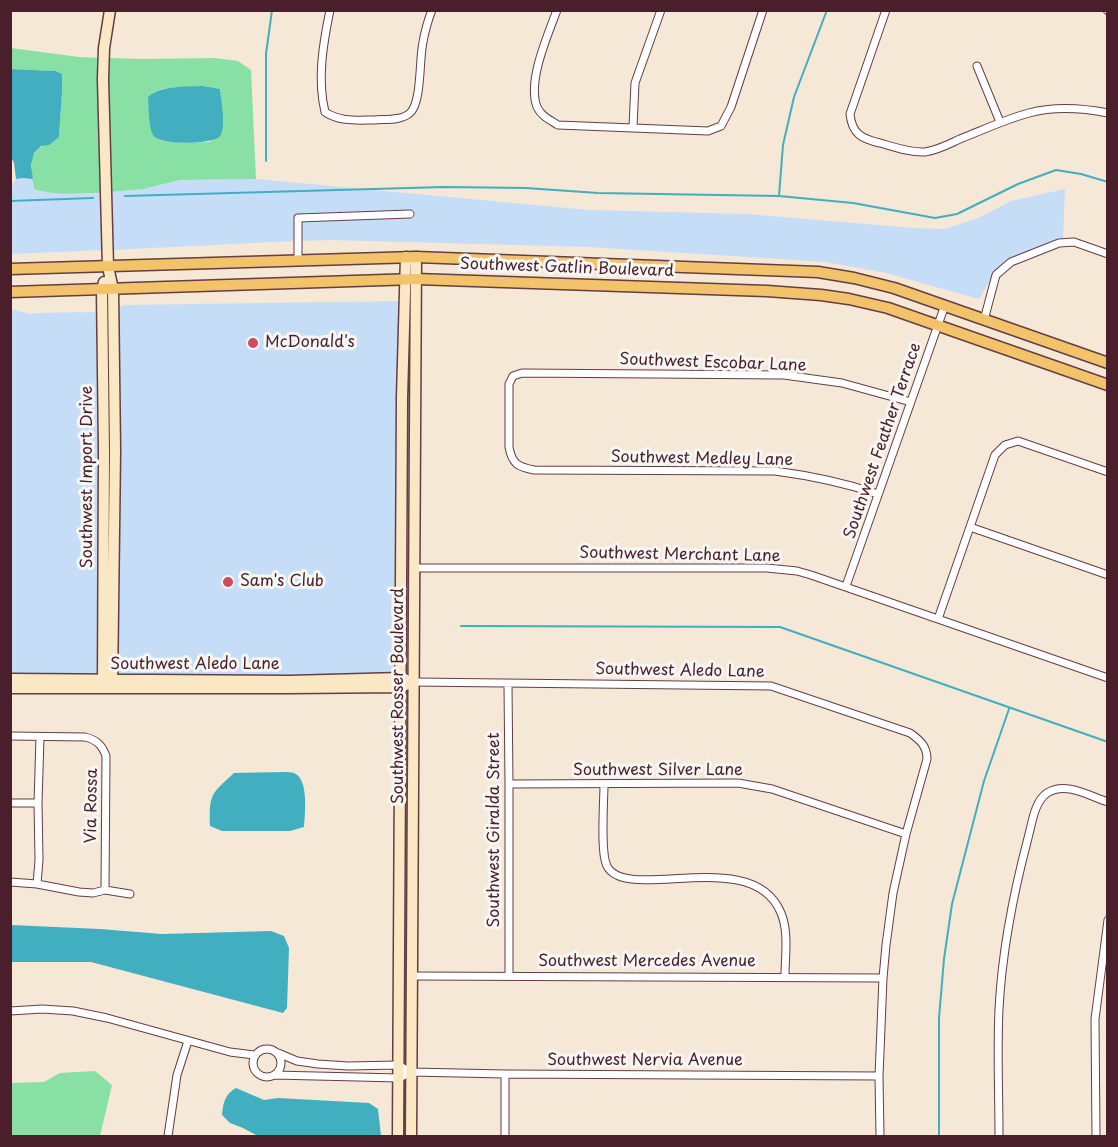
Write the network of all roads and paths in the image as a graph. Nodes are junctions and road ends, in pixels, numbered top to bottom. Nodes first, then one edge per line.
1 (110, 10) edge
2 (330, 10) edge
3 (432, 10) edge
4 (557, 10) edge
5 (661, 10) edge
6 (763, 10) edge
7 (886, 10) edge
8 (977, 66) dead end
9 (1107, 113) edge
10 (1000, 122) junction
11 (633, 127) junction
12 (410, 214) dead end
13 (1107, 254) edge
14 (411, 257) junction
15 (298, 260) junction
16 (108, 267) junction
17 (10, 269) edge
18 (411, 279) junction
19 (108, 289) junction
20 (10, 292) edge
21 (945, 305) junction
22 (984, 320) junction
23 (938, 325) junction
24 (1107, 363) edge
25 (1107, 385) edge
26 (911, 402) junction
27 (522, 468) joint
28 (1107, 472) edge
29 (878, 494) junction
30 (970, 527) junction
31 (415, 568) junction
32 (1107, 575) edge
33 (846, 586) junction
34 (938, 619) junction
35 (1107, 678) edge
36 (10, 679) edge
37 (401, 682) junction
38 (414, 682) junction
39 (107, 684) junction
40 (508, 684) junction
41 (10, 688) edge
42 (10, 736) edge
43 (40, 736) junction
44 (510, 784) junction
45 (604, 784) junction
46 (1107, 802) edge
47 (10, 803) edge
48 (38, 803) junction
49 (906, 834) junction
50 (10, 882) edge
51 (36, 884) junction
52 (105, 890) junction
53 (130, 894) dead end
54 (1107, 920) edge
55 (509, 975) junction
56 (412, 976) junction
57 (785, 976) junction
58 (883, 978) junction
59 (10, 1011) edge
60 (188, 1041) junction
61 (230, 1052) junction
62 (278, 1053) junction
63 (254, 1055) junction
64 (252, 1064) junction
65 (398, 1065) junction
66 (411, 1072) junction
67 (505, 1074) junction
68 (274, 1075) junction
69 (879, 1076) junction
70 (399, 1078) junction
71 (168, 1137) edge
72 (398, 1137) edge
73 (411, 1137) edge
74 (505, 1137) edge
75 (880, 1137) edge
76 (999, 1137) edge
77 (1096, 1137) edge

1 - 16 street, Southwest Import Drive
2 - 3 street
4 - 11 street
5 - 11 street
6 - 11 street
7 - 10 street
8 - 10 street
9 - 10 street
12 - 15 street
13 - 22 street
14 - 15 main road, Southwest Gatlin Boulevard
14 - 18 street, Southwest Rosser Boulevard
14 - 21 main road, Southwest Gatlin Boulevard
15 - 16 main road, Southwest Gatlin Boulevard
16 - 17 main road, Southwest Gatlin Boulevard
16 - 19 street, Southwest Import Drive
18 - 19 main road, Southwest Gatlin Boulevard
18 - 23 main road, Southwest Gatlin Boulevard
18 - 31 street, Southwest Rosser Boulevard
18 - 37 street, Southwest Rosser Boulevard
19 - 20 main road, Southwest Gatlin Boulevard
19 - 39 street, Southwest Import Drive
21 - 22 main road, Southwest Gatlin Boulevard
21 - 23 street, Southwest Feather Terrace
22 - 24 main road, Southwest Gatlin Boulevard
23 - 25 main road, Southwest Gatlin Boulevard
23 - 26 street, Southwest Feather Terrace
26 - 27 street, Southwest Escobar Lane
26 - 29 street, Southwest Feather Terrace
27 - 29 street, Southwest Medley Lane
28 - 30 street
29 - 33 street, Southwest Feather Terrace
30 - 32 street
30 - 34 street
31 - 33 street, Southwest Merchant Lane
31 - 38 street, Southwest Rosser Boulevard
33 - 34 street, Southwest Merchant Lane
34 - 35 street, Southwest Merchant Lane
36 - 39 street, Southwest Aledo Lane
37 - 38 street, Southwest Aledo Lane
37 - 39 street, Southwest Aledo Lane
37 - 65 street, Southwest Rosser Boulevard
38 - 40 street, Southwest Aledo Lane
38 - 56 street, Southwest Rosser Boulevard
39 - 41 street, Southwest Aledo Lane
40 - 44 street, Southwest Giralda Street
40 - 49 street, Southwest Aledo Lane
42 - 43 street, Via Rossa
43 - 48 street
43 - 52 street, Via Rossa
44 - 45 street, Southwest Silver Lane
44 - 55 street, Southwest Giralda Street
45 - 49 street, Southwest Silver Lane
45 - 57 street
46 - 76 street
47 - 48 street
48 - 51 street
49 - 58 street
50 - 51 street
51 - 52 street
52 - 53 street
54 - 77 street
55 - 56 street, Southwest Mercedes Avenue
55 - 57 street, Southwest Mercedes Avenue
56 - 66 street, Southwest Rosser Boulevard
57 - 58 street, Southwest Mercedes Avenue
58 - 69 street
59 - 60 street
60 - 61 street
60 - 71 street
61 - 63 street
61 - 64 street
62 - 63 street
62 - 65 street
62 - 68 street
63 - 64 street
64 - 68 street
65 - 66 street
65 - 70 street, Southwest Rosser Boulevard
66 - 67 street, Southwest Nervia Avenue
66 - 70 street
66 - 73 street, Southwest Rosser Boulevard
67 - 69 street, Southwest Nervia Avenue
67 - 74 street
68 - 70 street
69 - 75 street
70 - 72 street, Southwest Rosser Boulevard

